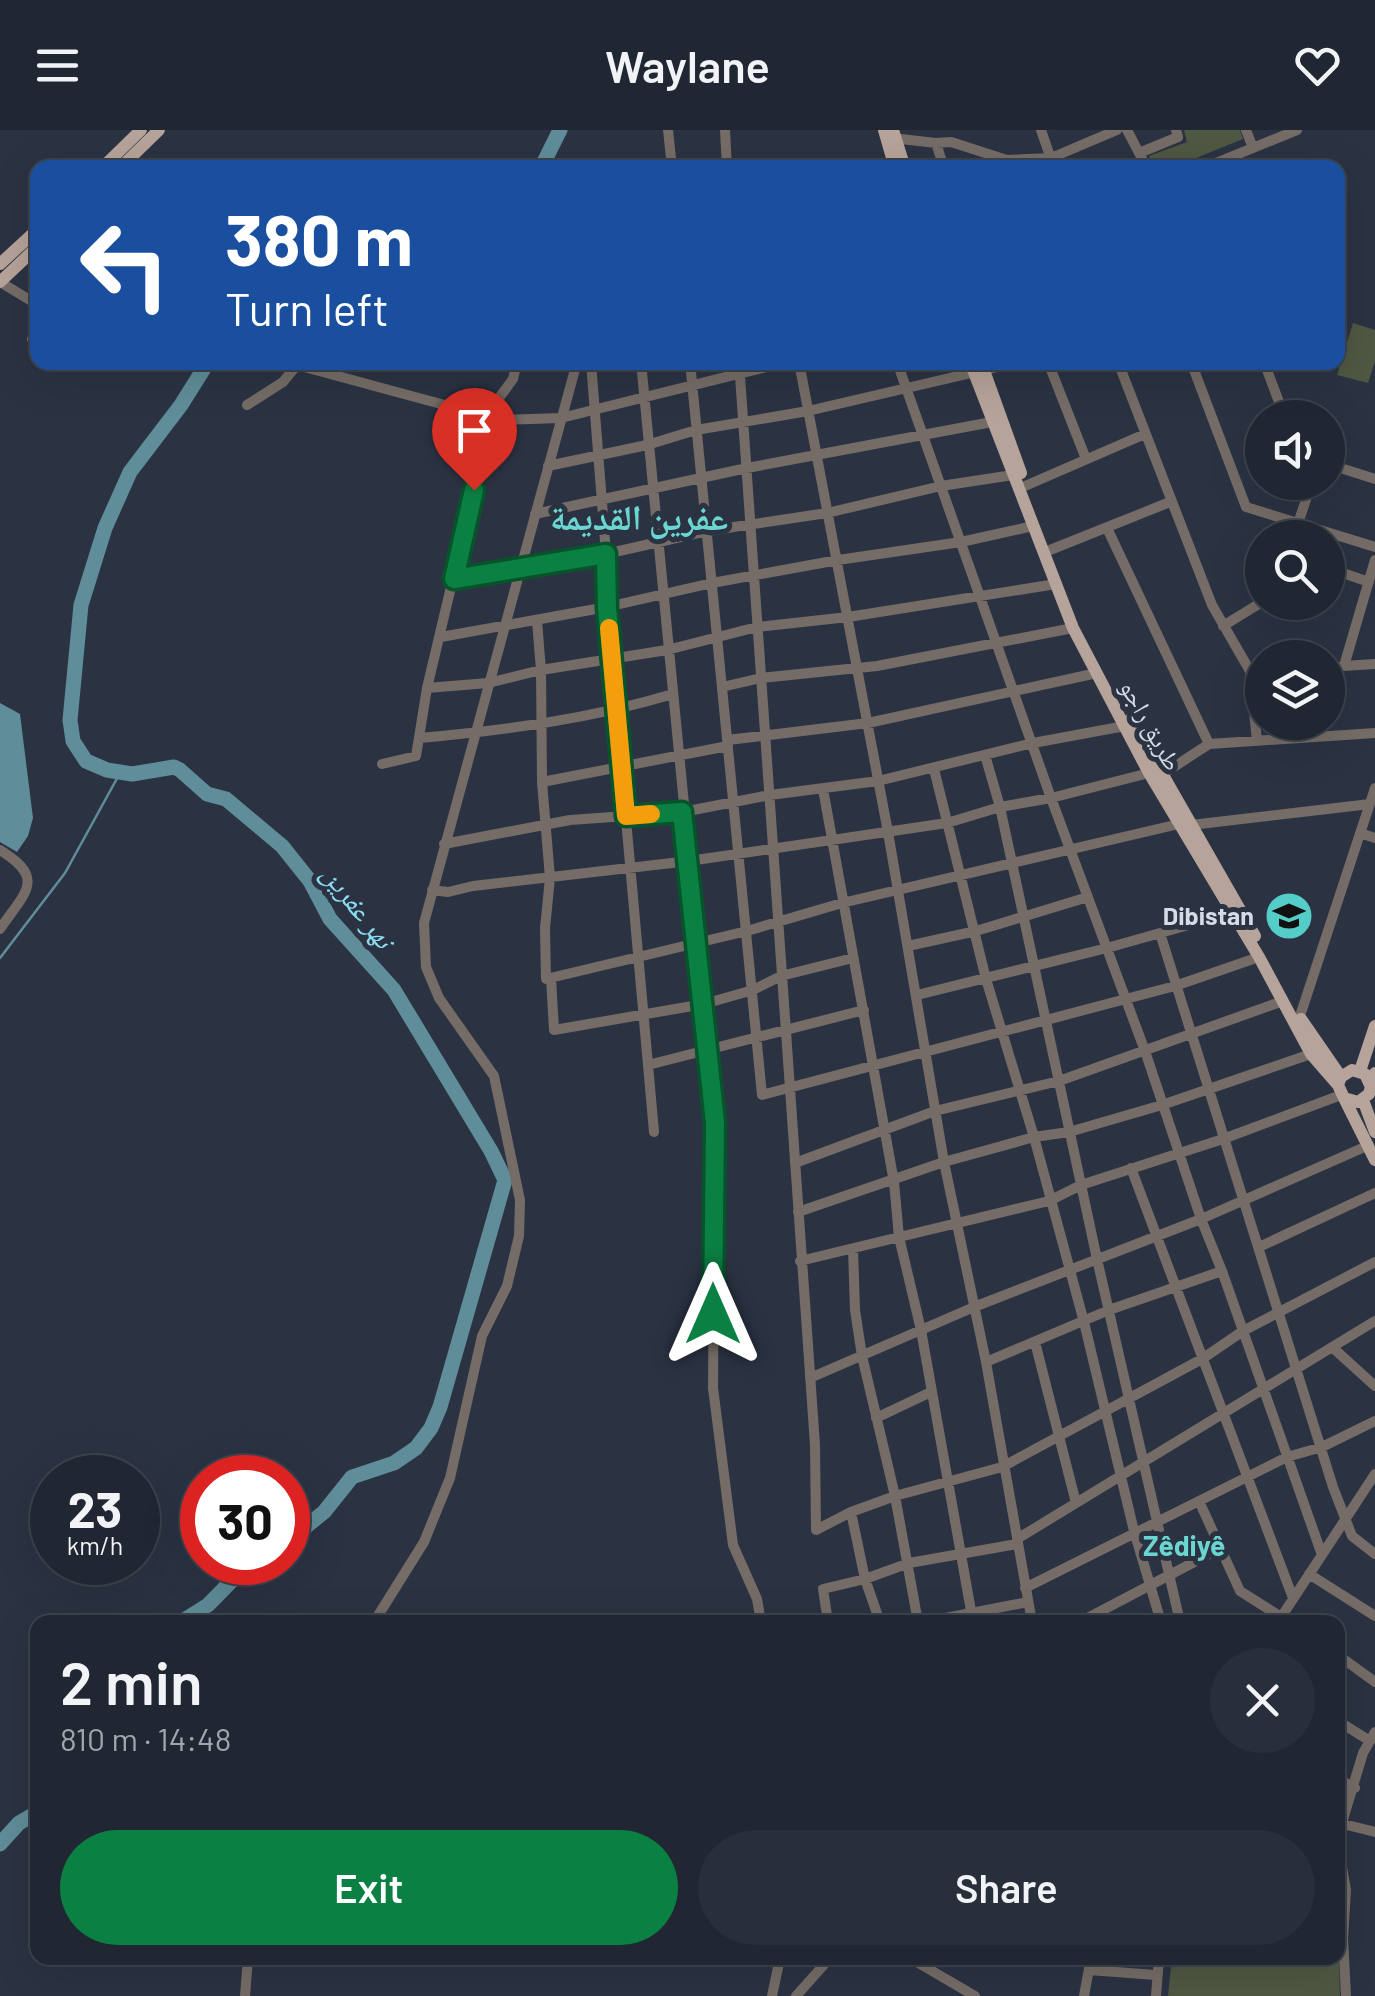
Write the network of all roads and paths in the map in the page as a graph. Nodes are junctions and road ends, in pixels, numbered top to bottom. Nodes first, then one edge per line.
1 (141, 130) edge
2 (159, 130) edge
3 (668, 130) edge
4 (725, 130) edge
5 (1041, 130) edge
6 (1117, 130) edge
7 (1127, 130) edge
8 (1176, 130) edge
9 (1246, 130) edge
10 (1297, 130) edge
11 (889, 134) edge
12 (936, 144) junction
13 (1253, 148) junction
14 (1139, 153) junction
15 (110, 160) edge
16 (128, 160) edge
17 (671, 160) edge
18 (727, 160) edge
19 (894, 160) edge
20 (901, 160) edge
21 (941, 160) edge
22 (1008, 160) edge
23 (1051, 160) edge
24 (1058, 160) edge
25 (1143, 160) edge
26 (1224, 160) edge
27 (30, 236) edge
28 (30, 254) edge
29 (0, 264) edge
30 (0, 282) edge
31 (30, 300) edge
32 (293, 370) edge
33 (316, 370) edge
34 (516, 370) edge
35 (575, 370) edge
36 (592, 370) edge
37 (642, 370) edge
38 (691, 370) edge
39 (735, 370) edge
40 (740, 370) edge
41 (800, 370) edge
42 (900, 370) edge
43 (971, 370) edge
44 (979, 370) edge
45 (979, 370) edge
46 (1051, 370) edge
47 (1121, 370) edge
48 (1194, 370) edge
49 (1267, 370) edge
50 (693, 386) junction
51 (908, 388) junction
52 (644, 396) junction
53 (1278, 400) edge
54 (247, 406) dead end
55 (595, 408) junction
56 (808, 411) junction
57 (486, 416) junction
58 (561, 418) junction
59 (742, 422) junction
60 (992, 422) junction
61 (696, 430) junction
62 (1145, 434) junction
63 (922, 437) junction
64 (647, 445) junction
65 (599, 456) junction
66 (817, 456) junction
67 (1086, 459) junction
68 (548, 466) junction
69 (747, 468) junction
70 (1345, 469) edge
71 (1012, 475) junction
72 (702, 477) junction
73 (1375, 479) edge
74 (942, 486) junction
75 (1025, 486) junction
76 (652, 491) junction
77 (602, 502) junction
78 (1170, 502) junction
79 (827, 512) junction
80 (535, 514) junction
81 (1289, 520) edge
82 (751, 524) junction
83 (1033, 526) junction
84 (1108, 528) junction
85 (707, 531) junction
86 (1345, 538) edge
87 (961, 542) junction
88 (656, 543) junction
89 (1375, 547) edge
90 (1050, 550) junction
91 (606, 554) junction
92 (838, 560) junction
93 (1375, 560) edge
94 (518, 570) junction
95 (1345, 574) edge
96 (754, 576) junction
97 (454, 579) junction
98 (1368, 582) junction
99 (712, 583) junction
100 (1056, 584) junction
101 (662, 595) junction
102 (980, 597) junction
103 (607, 608) junction
104 (1245, 613) edge
105 (848, 617) junction
106 (537, 620) junction
107 (1224, 626) junction
108 (502, 627) junction
109 (758, 627) junction
110 (1073, 628) junction
111 (716, 636) junction
112 (441, 637) junction
113 (997, 644) junction
114 (667, 650) junction
115 (612, 659) junction
116 (1245, 662) edge
117 (1345, 662) edge
118 (1375, 664) edge
119 (1345, 666) edge
120 (856, 667) junction
121 (541, 670) junction
122 (1097, 673) junction
123 (761, 678) junction
124 (488, 682) junction
125 (722, 686) junction
126 (427, 688) junction
127 (1014, 692) junction
128 (673, 694) junction
129 (616, 712) junction
130 (868, 723) junction
131 (542, 724) junction
132 (1126, 726) junction
133 (474, 733) junction
134 (1375, 733) edge
135 (765, 734) junction
136 (1345, 735) edge
137 (420, 738) junction
138 (1256, 740) edge
139 (1034, 743) junction
140 (728, 744) junction
141 (1209, 744) junction
142 (985, 755) junction
143 (677, 757) junction
144 (382, 764) dead end
145 (622, 767) junction
146 (934, 769) junction
147 (1156, 774) junction
148 (878, 780) junction
149 (542, 782) junction
150 (1375, 788) edge
151 (823, 789) junction
152 (770, 795) junction
153 (1052, 798) junction
154 (734, 802) junction
155 (1370, 804) junction
156 (1000, 807) junction
157 (682, 812) junction
158 (626, 816) junction
159 (947, 823) junction
160 (1185, 824) junction
161 (545, 826) junction
162 (888, 832) junction
163 (1360, 834) junction
164 (1375, 838) edge
165 (830, 839) junction
166 (444, 844) junction
167 (772, 849) junction
168 (0, 850) edge
169 (1072, 850) junction
170 (740, 853) junction
171 (689, 861) junction
172 (1012, 864) junction
173 (630, 867) junction
174 (961, 875) junction
175 (550, 878) junction
176 (432, 890) junction
177 (898, 891) junction
178 (1088, 897) junction
179 (842, 904) junction
180 (1231, 913) junction
181 (1024, 918) junction
182 (778, 922) junction
183 (0, 928) edge
184 (746, 931) junction
185 (976, 931) junction
186 (1160, 934) junction
187 (697, 942) junction
188 (908, 946) junction
189 (1107, 948) junction
190 (638, 956) junction
191 (1259, 957) junction
192 (852, 958) junction
193 (1034, 967) junction
194 (781, 976) junction
195 (551, 978) junction
196 (986, 979) junction
197 (1175, 986) junction
198 (753, 990) junction
199 (917, 996) junction
200 (1125, 999) junction
201 (1283, 1002) junction
202 (704, 1004) junction
203 (864, 1010) junction
204 (643, 1013) junction
205 (1300, 1016) junction
206 (1046, 1020) junction
207 (1375, 1026) edge
208 (785, 1030) junction
209 (1000, 1032) junction
210 (1191, 1035) junction
211 (757, 1038) junction
212 (707, 1050) junction
213 (1145, 1050) junction
214 (926, 1052) junction
215 (1311, 1054) junction
216 (648, 1065) junction
217 (874, 1066) junction
218 (1369, 1077) edge
219 (1058, 1081) junction
220 (790, 1088) junction
221 (1341, 1089) junction
222 (1208, 1090) junction
223 (1021, 1091) junction
224 (1363, 1100) junction
225 (1162, 1105) junction
226 (935, 1111) junction
227 (884, 1129) junction
228 (654, 1132) dead end
229 (1070, 1132) junction
230 (1375, 1132) edge
231 (1034, 1137) junction
232 (1224, 1139) junction
233 (1367, 1146) junction
234 (1180, 1151) junction
235 (1375, 1160) edge
236 (944, 1162) junction
237 (794, 1164) junction
238 (1131, 1168) junction
239 (894, 1182) junction
240 (1081, 1185) junction
241 (1375, 1193) edge
242 (1242, 1199) junction
243 (1049, 1201) junction
244 (798, 1212) junction
245 (1201, 1220) junction
246 (957, 1222) junction
247 (1156, 1235) junction
248 (898, 1237) junction
249 (1259, 1247) junction
250 (853, 1249) junction
251 (1096, 1259) junction
252 (800, 1261) junction
253 (1375, 1262) edge
254 (1069, 1270) junction
255 (1222, 1271) junction
256 (1178, 1286) junction
257 (974, 1307) junction
258 (1109, 1310) junction
259 (1277, 1313) junction
260 (1375, 1321) edge
261 (1084, 1322) junction
262 (920, 1330) junction
263 (1243, 1331) junction
264 (1035, 1342) junction
265 (1332, 1348) junction
266 (862, 1356) junction
267 (1202, 1359) junction
268 (986, 1362) junction
269 (1296, 1368) junction
270 (810, 1378) junction
271 (1375, 1386) edge
272 (1262, 1390) junction
273 (931, 1392) junction
274 (1128, 1398) junction
275 (1105, 1410) junction
276 (1222, 1414) junction
277 (876, 1418) junction
278 (1375, 1421) edge
279 (1058, 1434) junction
280 (1322, 1447) junction
281 (1287, 1457) junction
282 (1142, 1464) junction
283 (1002, 1468) junction
284 (1122, 1476) junction
285 (1248, 1477) junction
286 (947, 1482) junction
287 (1373, 1482) edge
288 (895, 1496) junction
289 (1199, 1501) junction
290 (1076, 1503) junction
291 (851, 1512) junction
292 (1346, 1518) junction
293 (1156, 1522) junction
294 (1134, 1531) junction
295 (1017, 1542) junction
296 (1221, 1548) junction
297 (960, 1554) junction
298 (1375, 1554) edge
299 (1322, 1555) junction
300 (909, 1562) junction
301 (1309, 1574) junction
302 (1169, 1575) junction
303 (864, 1579) junction
304 (1149, 1587) junction
305 (1025, 1588) junction
306 (1294, 1598) junction
307 (1028, 1602) junction
308 (378, 1615) edge
309 (760, 1615) edge
310 (827, 1615) edge
311 (877, 1615) edge
312 (920, 1615) edge
313 (971, 1615) edge
314 (982, 1615) edge
315 (1031, 1615) edge
316 (1095, 1615) edge
317 (1159, 1615) edge
318 (1178, 1615) edge
319 (1274, 1615) edge
320 (1286, 1615) edge
321 (1375, 1616) edge
322 (1345, 1660) edge
323 (1375, 1682) edge
324 (1345, 1724) edge
325 (1373, 1736) edge
326 (1369, 1755) edge
327 (1345, 1783) edge
328 (1354, 1788) junction
329 (1345, 1817) edge
330 (1345, 1824) edge
331 (1375, 1832) edge
332 (247, 1965) edge
333 (779, 1965) edge
334 (824, 1965) edge
335 (922, 1965) edge
336 (1090, 1965) edge
337 (1096, 1965) edge
338 (1158, 1965) edge
339 (1344, 1965) edge
340 (1156, 1975) junction
341 (245, 1996) edge
342 (772, 1996) edge
343 (796, 1996) edge
344 (975, 1996) edge
345 (1084, 1996) edge
346 (1156, 1996) edge
347 (1346, 1996) edge

1 - 15 main road
2 - 16 main road
3 - 17 street
4 - 18 street
5 - 23 street
6 - 24 street
7 - 14 street
8 - 14 street
9 - 13 street
10 - 13 street
11 - 12 street
11 - 19 main road
11 - 20 main road
12 - 21 street
12 - 22 street
13 - 26 street
14 - 25 street
27 - 29 main road
28 - 30 main road
30 - 31 street
32 - 54 street
33 - 57 street
34 - 57 street
35 - 58 street
36 - 55 street
37 - 52 street
38 - 50 street
39 - 50 street
40 - 59 street
41 - 56 street
42 - 51 street
43 - 51 street
44 - 60 main road, طريق راجو
45 - 75 main road, طريق راجو
46 - 67 street
47 - 62 street
48 - 81 street
49 - 53 street
50 - 52 street
50 - 61 street
51 - 56 street
51 - 63 street
52 - 55 street
52 - 64 street
55 - 58 street
55 - 65 street
56 - 59 street
56 - 66 street
57 - 58 street
57 - 97 street
58 - 68 street
59 - 61 street
59 - 69 street
60 - 63 street
60 - 71 main road, طريق راجو
61 - 64 street
61 - 72 street
62 - 67 street
62 - 78 street
63 - 66 street
63 - 74 street
64 - 65 street
64 - 76 street
65 - 68 street
65 - 77 street
66 - 69 street
66 - 79 street
67 - 75 street
68 - 80 street
69 - 72 street
69 - 82 street
70 - 73 street
71 - 74 street
71 - 83 main road, طريق راجو
72 - 76 street
72 - 85 street
74 - 79 street
74 - 87 street
75 - 90 main road, طريق راجو
76 - 77 street
76 - 88 street
77 - 80 street
77 - 91 street
78 - 84 street
78 - 107 street
79 - 82 street
79 - 92 street
80 - 94 street
82 - 85 street
82 - 96 street
83 - 87 street
83 - 100 main road, طريق راجو
84 - 90 street
84 - 141 street
85 - 88 street
85 - 99 street
86 - 89 street
87 - 92 street
87 - 102 street
88 - 91 street
88 - 101 street
90 - 147 main road, طريق راجو
91 - 94 street
91 - 103 street
92 - 96 street
92 - 105 street
93 - 98 street
94 - 97 street
94 - 108 street
95 - 98 street
96 - 99 street
96 - 109 street
97 - 112 street
98 - 117 street
99 - 101 street
99 - 111 street
100 - 102 street
100 - 110 main road, طريق راجو
101 - 103 street
101 - 114 street
102 - 105 street
102 - 113 street
103 - 106 street
103 - 115 street
104 - 107 street
105 - 109 street
105 - 120 street
106 - 108 street
106 - 121 street
107 - 116 street
108 - 112 street
108 - 124 street
109 - 111 street
109 - 123 street
110 - 113 street
110 - 122 main road, طريق راجو
111 - 114 street
111 - 125 street
112 - 126 street
113 - 120 street
113 - 127 street
114 - 115 street
114 - 128 street
115 - 121 street
115 - 129 street
118 - 119 street
120 - 123 street
120 - 130 street
121 - 124 street
121 - 131 street
122 - 127 street
122 - 132 main road, طريق راجو
123 - 125 street
123 - 135 street
124 - 126 street
124 - 133 street
125 - 140 street
126 - 137 street
127 - 130 street
127 - 139 street
128 - 129 street
128 - 143 street
129 - 131 street
129 - 145 street
130 - 135 street
130 - 148 street
131 - 133 street
131 - 149 street
132 - 139 street
132 - 147 main road, طريق راجو
133 - 137 street
133 - 166 street
134 - 136 street
135 - 140 street
135 - 152 street
137 - 144 street
138 - 141 street
139 - 142 street
139 - 153 street
140 - 143 street
140 - 154 street
141 - 147 street
142 - 146 street
142 - 156 street
143 - 145 street
143 - 157 street
145 - 149 street
145 - 158 street
146 - 148 street
146 - 159 street
147 - 153 street
147 - 160 main road, طريق راجو
148 - 151 street
148 - 162 street
149 - 161 street
150 - 155 street
151 - 152 street
151 - 165 street
152 - 154 street
152 - 167 street
153 - 156 street
153 - 169 street
154 - 157 street
154 - 170 street
155 - 160 street
155 - 163 street
156 - 159 street
156 - 172 street
157 - 158 street
157 - 171 street
158 - 161 street
158 - 173 street
159 - 162 street
159 - 174 street
160 - 169 street
160 - 180 main road, طريق راجو
160 - 205 main road, طريق راجو
161 - 166 street
161 - 175 street
162 - 165 street
162 - 177 street
163 - 164 street
163 - 205 street
165 - 167 street
165 - 179 street
166 - 176 street
167 - 170 street
167 - 182 street
168 - 183 street
169 - 172 street
169 - 178 street
170 - 171 street
170 - 184 street
171 - 173 street
171 - 187 street
172 - 174 street
172 - 181 street
173 - 175 street
173 - 190 street
174 - 177 street
174 - 185 street
175 - 176 street
175 - 195 street
176 - 308 street
177 - 179 street
177 - 188 street
178 - 181 street
178 - 189 street
179 - 182 street
179 - 192 street
180 - 186 street
180 - 191 main road, طريق راجو
181 - 185 street
181 - 193 street
182 - 184 street
182 - 194 street
184 - 187 street
184 - 198 street
185 - 188 street
185 - 196 street
186 - 189 street
186 - 197 street
187 - 190 street
187 - 202 street
188 - 199 street
189 - 193 street
189 - 200 street
190 - 195 street
190 - 204 street
191 - 197 street
191 - 201 main road, طريق راجو
192 - 194 street
192 - 203 street
193 - 196 street
193 - 206 street
194 - 198 street
194 - 208 street
195 - 204 street
196 - 199 street
196 - 209 street
197 - 200 street
197 - 210 street
198 - 202 street
198 - 211 street
199 - 214 street
200 - 206 street
200 - 213 street
201 - 210 street
201 - 215 main road, طريق راجو
202 - 204 street
202 - 212 street
203 - 208 street
203 - 217 street
204 - 216 street
205 - 221 main road, طريق راجو
206 - 209 street
206 - 219 street
207 - 218 main road
208 - 211 street
208 - 220 street
209 - 214 street
209 - 223 street
210 - 213 street
210 - 222 street
211 - 212 street
211 - 220 street
212 - 216 street
212 - 309 street
213 - 219 street
213 - 225 street
214 - 217 street
214 - 226 street
215 - 221 main road, طريق راجو
215 - 222 street
216 - 228 street
217 - 220 street
217 - 227 street
218 - 221 main road
218 - 224 main road
219 - 223 street
219 - 229 street
220 - 237 street
221 - 224 main road
221 - 232 street
221 - 233 main road, طريق راجو
222 - 225 street
222 - 232 street
223 - 226 street
223 - 231 street
224 - 230 main road
225 - 229 street
225 - 234 street
226 - 227 street
226 - 236 street
227 - 237 street
227 - 239 street
229 - 231 street
229 - 240 street
231 - 236 street
231 - 243 street
232 - 234 street
232 - 242 street
233 - 235 main road, طريق راجو
233 - 242 street
234 - 238 street
234 - 245 street
236 - 239 street
236 - 246 street
237 - 244 street
238 - 240 street
238 - 247 street
239 - 244 street
239 - 248 street
240 - 243 street
240 - 251 street
241 - 249 street
242 - 245 street
242 - 249 street
243 - 246 street
243 - 254 street
244 - 252 street
245 - 247 street
245 - 255 street
246 - 248 street
246 - 257 street
247 - 251 street
247 - 256 street
248 - 250 street
248 - 262 street
249 - 259 street
250 - 252 street
250 - 266 street
251 - 254 street
251 - 258 street
252 - 270 street
253 - 259 street
254 - 257 street
254 - 261 street
255 - 256 street
255 - 263 street
256 - 258 street
256 - 267 street
257 - 262 street
257 - 268 street
258 - 261 street
258 - 274 street
259 - 263 street
259 - 269 street
260 - 265 street
261 - 264 street
261 - 275 street
262 - 266 street
262 - 273 street
263 - 267 street
263 - 272 street
264 - 268 street
264 - 279 street
265 - 269 street
265 - 271 street
266 - 270 street
266 - 277 street
267 - 274 street
267 - 276 street
268 - 283 street
269 - 272 street
269 - 280 street
270 - 291 street
272 - 276 street
272 - 281 street
273 - 277 street
273 - 286 street
274 - 275 street
274 - 282 street
275 - 279 street
275 - 284 street
276 - 282 street
276 - 285 street
277 - 288 street
278 - 280 street
279 - 283 street
279 - 290 street
280 - 281 street
280 - 292 street
281 - 285 street
281 - 299 street
282 - 284 street
282 - 293 street
283 - 286 street
283 - 295 street
284 - 290 street
284 - 294 street
285 - 289 street
285 - 306 street
286 - 288 street
286 - 297 street
287 - 292 street
288 - 291 street
288 - 300 street
289 - 293 street
289 - 296 street
290 - 295 street
291 - 303 street
292 - 298 street
292 - 299 street
293 - 294 street
293 - 302 street
294 - 304 street
294 - 305 street
295 - 297 street
295 - 305 street
296 - 302 street
296 - 319 street
297 - 300 street
297 - 313 street
299 - 301 street
300 - 303 street
300 - 312 street
301 - 306 street
301 - 321 street
302 - 304 street
302 - 318 street
303 - 310 street
303 - 311 street
304 - 316 street
304 - 317 street
305 - 307 street
306 - 320 street
307 - 314 street
307 - 315 street
322 - 323 street
324 - 325 street
325 - 326 street
326 - 328 street
327 - 328 street
328 - 329 street
330 - 331 street
332 - 341 street
333 - 342 street
334 - 343 street
335 - 344 street
336 - 345 street
337 - 340 street
338 - 340 street
339 - 347 street
340 - 346 street

